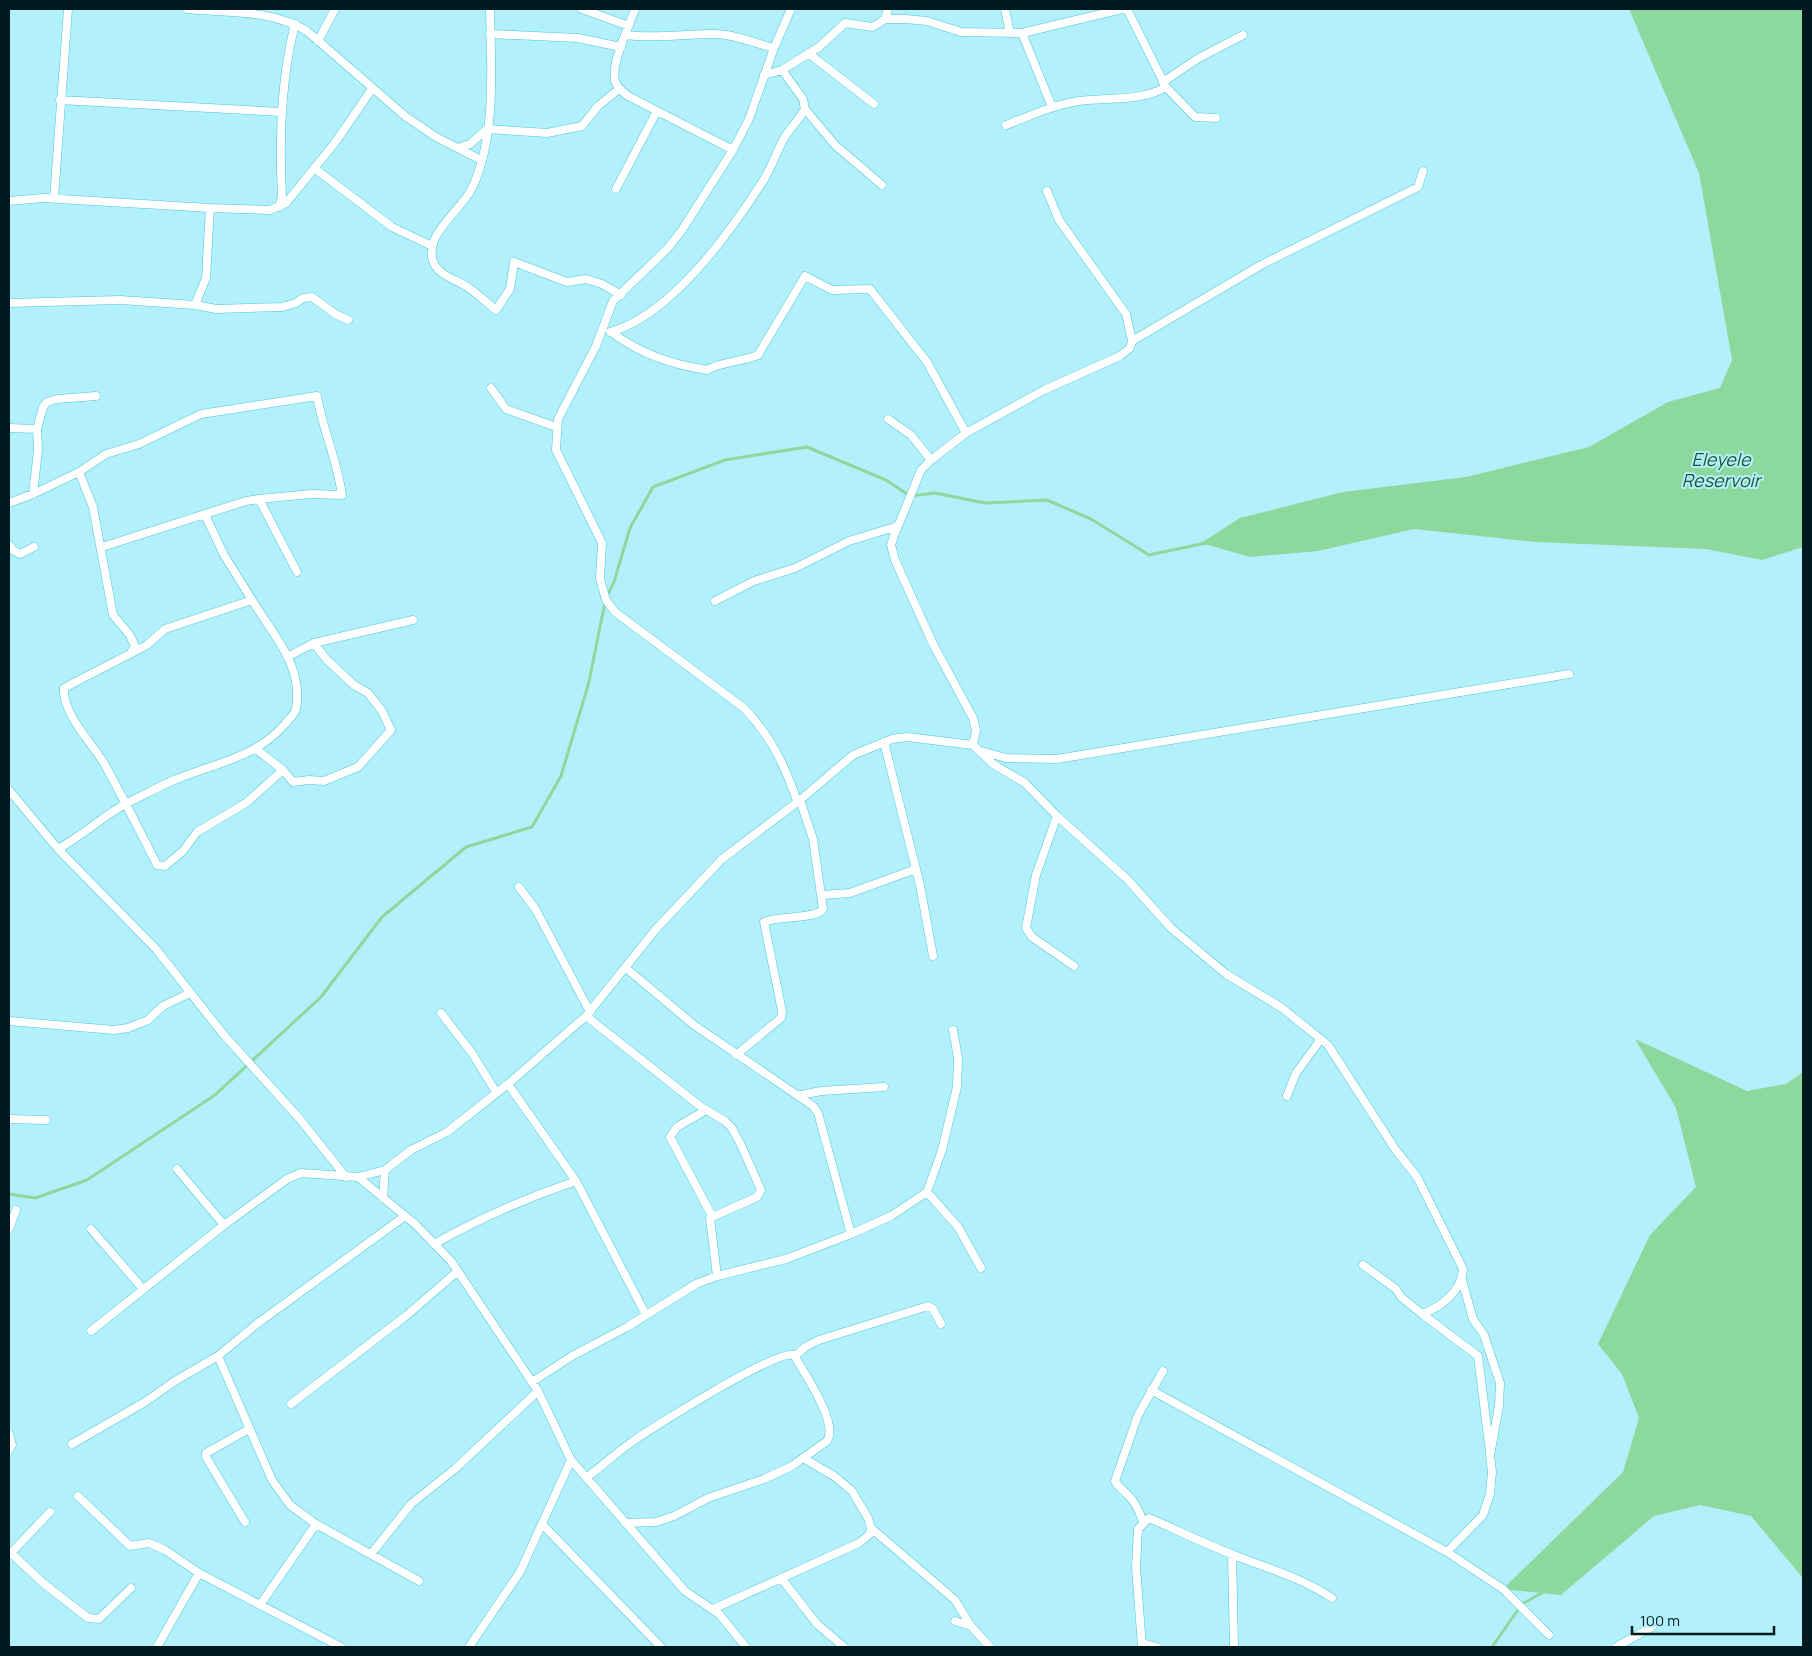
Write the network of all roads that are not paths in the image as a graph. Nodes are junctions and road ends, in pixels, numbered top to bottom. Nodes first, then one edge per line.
1 (68, 9) edge
2 (187, 9) edge
3 (334, 9) edge
4 (490, 9) edge
5 (582, 9) edge
6 (635, 9) edge
7 (791, 9) edge
8 (888, 9) edge
9 (1006, 9) edge
10 (1122, 9) edge
11 (1127, 9) edge
12 (258, 11) edge
13 (885, 19) junction
14 (295, 24) junction
15 (629, 26) junction
16 (1010, 33) junction
17 (1022, 33) junction
18 (490, 34) junction
19 (625, 35) junction
20 (1243, 35) dead end
21 (318, 41) junction
22 (621, 47) junction
23 (774, 48) junction
24 (808, 53) junction
25 (782, 70) junction
26 (764, 75) junction
27 (1165, 84) junction
28 (372, 89) junction
29 (619, 89) junction
30 (60, 100) junction
31 (874, 104) dead end
32 (1052, 107) junction
33 (805, 109) junction
34 (658, 111) junction
35 (282, 112) junction
36 (1216, 118) dead end
37 (1006, 125) dead end
38 (487, 128) junction
39 (458, 148) junction
40 (733, 150) junction
41 (481, 160) junction
42 (314, 168) junction
43 (1423, 171) dead end
44 (882, 185) dead end
45 (616, 189) dead end
46 (1047, 191) dead end
47 (54, 198) junction
48 (9, 201) edge
49 (210, 208) junction
50 (279, 208) junction
51 (432, 246) junction
52 (621, 295) junction
53 (9, 303) edge
54 (195, 305) junction
55 (348, 320) dead end
56 (611, 332) junction
57 (600, 334) junction
58 (1132, 341) junction
59 (491, 388) dead end
60 (96, 396) dead end
61 (888, 419) dead end
62 (556, 427) junction
63 (9, 428) edge
64 (37, 430) junction
65 (966, 433) junction
66 (931, 460) junction
67 (79, 472) junction
68 (33, 494) junction
69 (260, 500) junction
70 (9, 503) edge
71 (205, 515) junction
72 (898, 526) junction
73 (9, 544) edge
74 (34, 547) dead end
75 (102, 547) junction
76 (296, 572) dead end
77 (252, 600) junction
78 (715, 601) dead end
79 (413, 620) dead end
80 (314, 643) junction
81 (130, 655) junction
82 (287, 657) junction
83 (1569, 674) dead end
84 (884, 742) junction
85 (973, 745) junction
86 (256, 749) junction
87 (979, 751) junction
88 (283, 770) junction
89 (9, 790) edge
90 (799, 801) junction
91 (125, 805) junction
92 (1057, 816) junction
93 (58, 849) junction
94 (916, 869) junction
95 (519, 887) dead end
96 (822, 896) junction
97 (934, 956) dead end
98 (1074, 966) dead end
99 (626, 968) junction
100 (190, 993) junction
101 (440, 1013) dead end
102 (588, 1014) junction
103 (9, 1021) edge
104 (953, 1030) dead end
105 (1321, 1039) junction
106 (736, 1055) junction
107 (508, 1084) junction
108 (884, 1087) dead end
109 (496, 1092) junction
110 (801, 1096) junction
111 (1286, 1096) dead end
112 (706, 1110) junction
113 (9, 1119) edge
114 (46, 1120) dead end
115 (177, 1169) dead end
116 (385, 1170) junction
117 (346, 1177) junction
118 (358, 1177) junction
119 (576, 1181) junction
120 (928, 1192) junction
121 (383, 1198) junction
122 (16, 1210) dead end
123 (405, 1216) junction
124 (712, 1216) junction
125 (224, 1225) junction
126 (9, 1229) edge
127 (91, 1229) dead end
128 (851, 1234) junction
129 (434, 1244) junction
130 (1363, 1265) dead end
131 (982, 1268) dead end
132 (458, 1271) junction
133 (717, 1276) junction
134 (1462, 1280) junction
135 (143, 1288) junction
136 (1422, 1314) junction
137 (646, 1315) junction
138 (941, 1324) dead end
139 (91, 1331) dead end
140 (218, 1356) junction
141 (795, 1356) junction
142 (1163, 1371) dead end
143 (532, 1382) junction
144 (1151, 1390) junction
145 (538, 1391) junction
146 (291, 1404) dead end
147 (250, 1429) junction
148 (9, 1434) edge
149 (72, 1444) dead end
150 (9, 1450) edge
151 (1490, 1455) junction
152 (803, 1458) junction
153 (570, 1460) junction
154 (587, 1478) junction
155 (78, 1496) dead end
156 (50, 1512) dead end
157 (245, 1522) dead end
158 (1143, 1522) junction
159 (625, 1523) junction
160 (316, 1524) junction
161 (542, 1525) junction
162 (871, 1528) junction
163 (1448, 1552) junction
164 (10, 1554) edge
165 (371, 1554) junction
166 (1232, 1554) junction
167 (199, 1573) junction
168 (781, 1578) junction
169 (419, 1581) dead end
170 (131, 1588) dead end
171 (1332, 1598) dead end
172 (726, 1603) junction
173 (260, 1605) junction
174 (713, 1609) junction
175 (724, 1620) junction
176 (955, 1621) dead end
177 (971, 1626) junction
178 (1652, 1627) dead end
179 (1548, 1636) dead end
180 (1142, 1645) edge
181 (157, 1647) edge
182 (341, 1647) edge
183 (469, 1647) edge
184 (661, 1647) edge
185 (746, 1647) edge
186 (844, 1647) edge
187 (990, 1647) edge
188 (1157, 1647) edge
189 (1234, 1647) edge
190 (1616, 1647) edge

1 - 30 street
2 - 12 street
3 - 21 street
4 - 18 street
5 - 15 street
6 - 15 street
7 - 23 street
8 - 13 street
9 - 16 street
10 - 17 street
11 - 27 street
12 - 14 street
13 - 16 street
13 - 24 street
14 - 21 street
14 - 35 street
15 - 19 street
16 - 17 street
17 - 32 street
18 - 22 street
18 - 38 street
19 - 22 street
19 - 23 street
20 - 27 street
21 - 28 street
22 - 29 street
23 - 26 street
24 - 25 street
24 - 31 street
25 - 26 street
25 - 33 street
26 - 40 street
27 - 32 street
27 - 36 street
28 - 39 street
28 - 42 street
29 - 34 street
29 - 38 street
30 - 35 street
30 - 47 street
32 - 37 street
33 - 44 street
33 - 56 street
34 - 40 street
34 - 45 street
35 - 50 street
38 - 39 street
38 - 41 street
39 - 41 street
40 - 52 street
41 - 51 street
42 - 50 street
42 - 51 street
43 - 58 street
46 - 58 street
47 - 48 street
47 - 49 street
49 - 50 street
49 - 54 street
51 - 52 street
52 - 57 street
53 - 54 street
54 - 55 street
56 - 57 street
56 - 65 street
57 - 62 street
58 - 65 street
59 - 62 street
60 - 64 street
61 - 66 street
62 - 90 street
63 - 64 street
64 - 68 street
65 - 66 street
66 - 72 street
67 - 68 street
67 - 69 street
67 - 75 street
68 - 70 street
69 - 71 street
69 - 76 street
71 - 75 street
71 - 77 street
72 - 78 street
72 - 85 street
73 - 74 street
75 - 81 street
77 - 81 street
77 - 82 street
79 - 80 street
80 - 82 street
80 - 88 street
81 - 91 street
82 - 86 street
83 - 87 street
84 - 85 street
84 - 90 street
84 - 94 street
85 - 87 street
86 - 88 street
86 - 91 street
87 - 92 street
88 - 91 street
89 - 93 street
90 - 96 street
90 - 99 street
91 - 93 street
92 - 98 street
92 - 105 street
93 - 100 street
94 - 96 street
94 - 97 street
95 - 102 street
96 - 106 street
99 - 102 street
99 - 106 street
100 - 103 street
100 - 117 street
101 - 109 street
102 - 107 street
102 - 112 street
104 - 120 street
105 - 111 street
105 - 134 street
106 - 110 street
107 - 109 street
107 - 119 street
108 - 110 street
109 - 116 street
110 - 128 street
112 - 124 street
112 - 124 street
113 - 114 street
115 - 125 street
116 - 118 street
116 - 121 street
117 - 118 street
117 - 125 street
118 - 121 street
119 - 129 street
119 - 137 street
120 - 128 street
120 - 131 street
121 - 123 street
122 - 126 street
123 - 129 street
123 - 140 street
124 - 133 street
125 - 135 street
127 - 135 street
128 - 133 street
129 - 132 street
130 - 136 street
132 - 143 street
132 - 146 street
133 - 137 street
134 - 136 street
134 - 151 street
135 - 139 street
136 - 151 street
137 - 143 street
138 - 141 street
140 - 147 street
140 - 149 street
141 - 152 street
141 - 154 street
142 - 144 street
143 - 145 street
144 - 158 street
144 - 163 street
145 - 153 street
145 - 165 street
147 - 157 street
147 - 160 street
148 - 150 street
151 - 163 street
152 - 159 street
152 - 162 street
153 - 154 street
153 - 161 street
154 - 159 street
155 - 167 street
156 - 164 street
158 - 166 street
158 - 180 street
159 - 174 street
160 - 165 street
160 - 173 street
161 - 183 street
161 - 184 street
162 - 168 street
162 - 177 street
163 - 179 street
164 - 170 street
165 - 169 street
166 - 171 street
166 - 189 street
167 - 173 street
167 - 181 street
168 - 172 street
168 - 186 street
172 - 174 street
172 - 175 street
173 - 182 street
174 - 175 street
175 - 185 street
176 - 177 street
177 - 187 street
178 - 190 street
180 - 188 street

